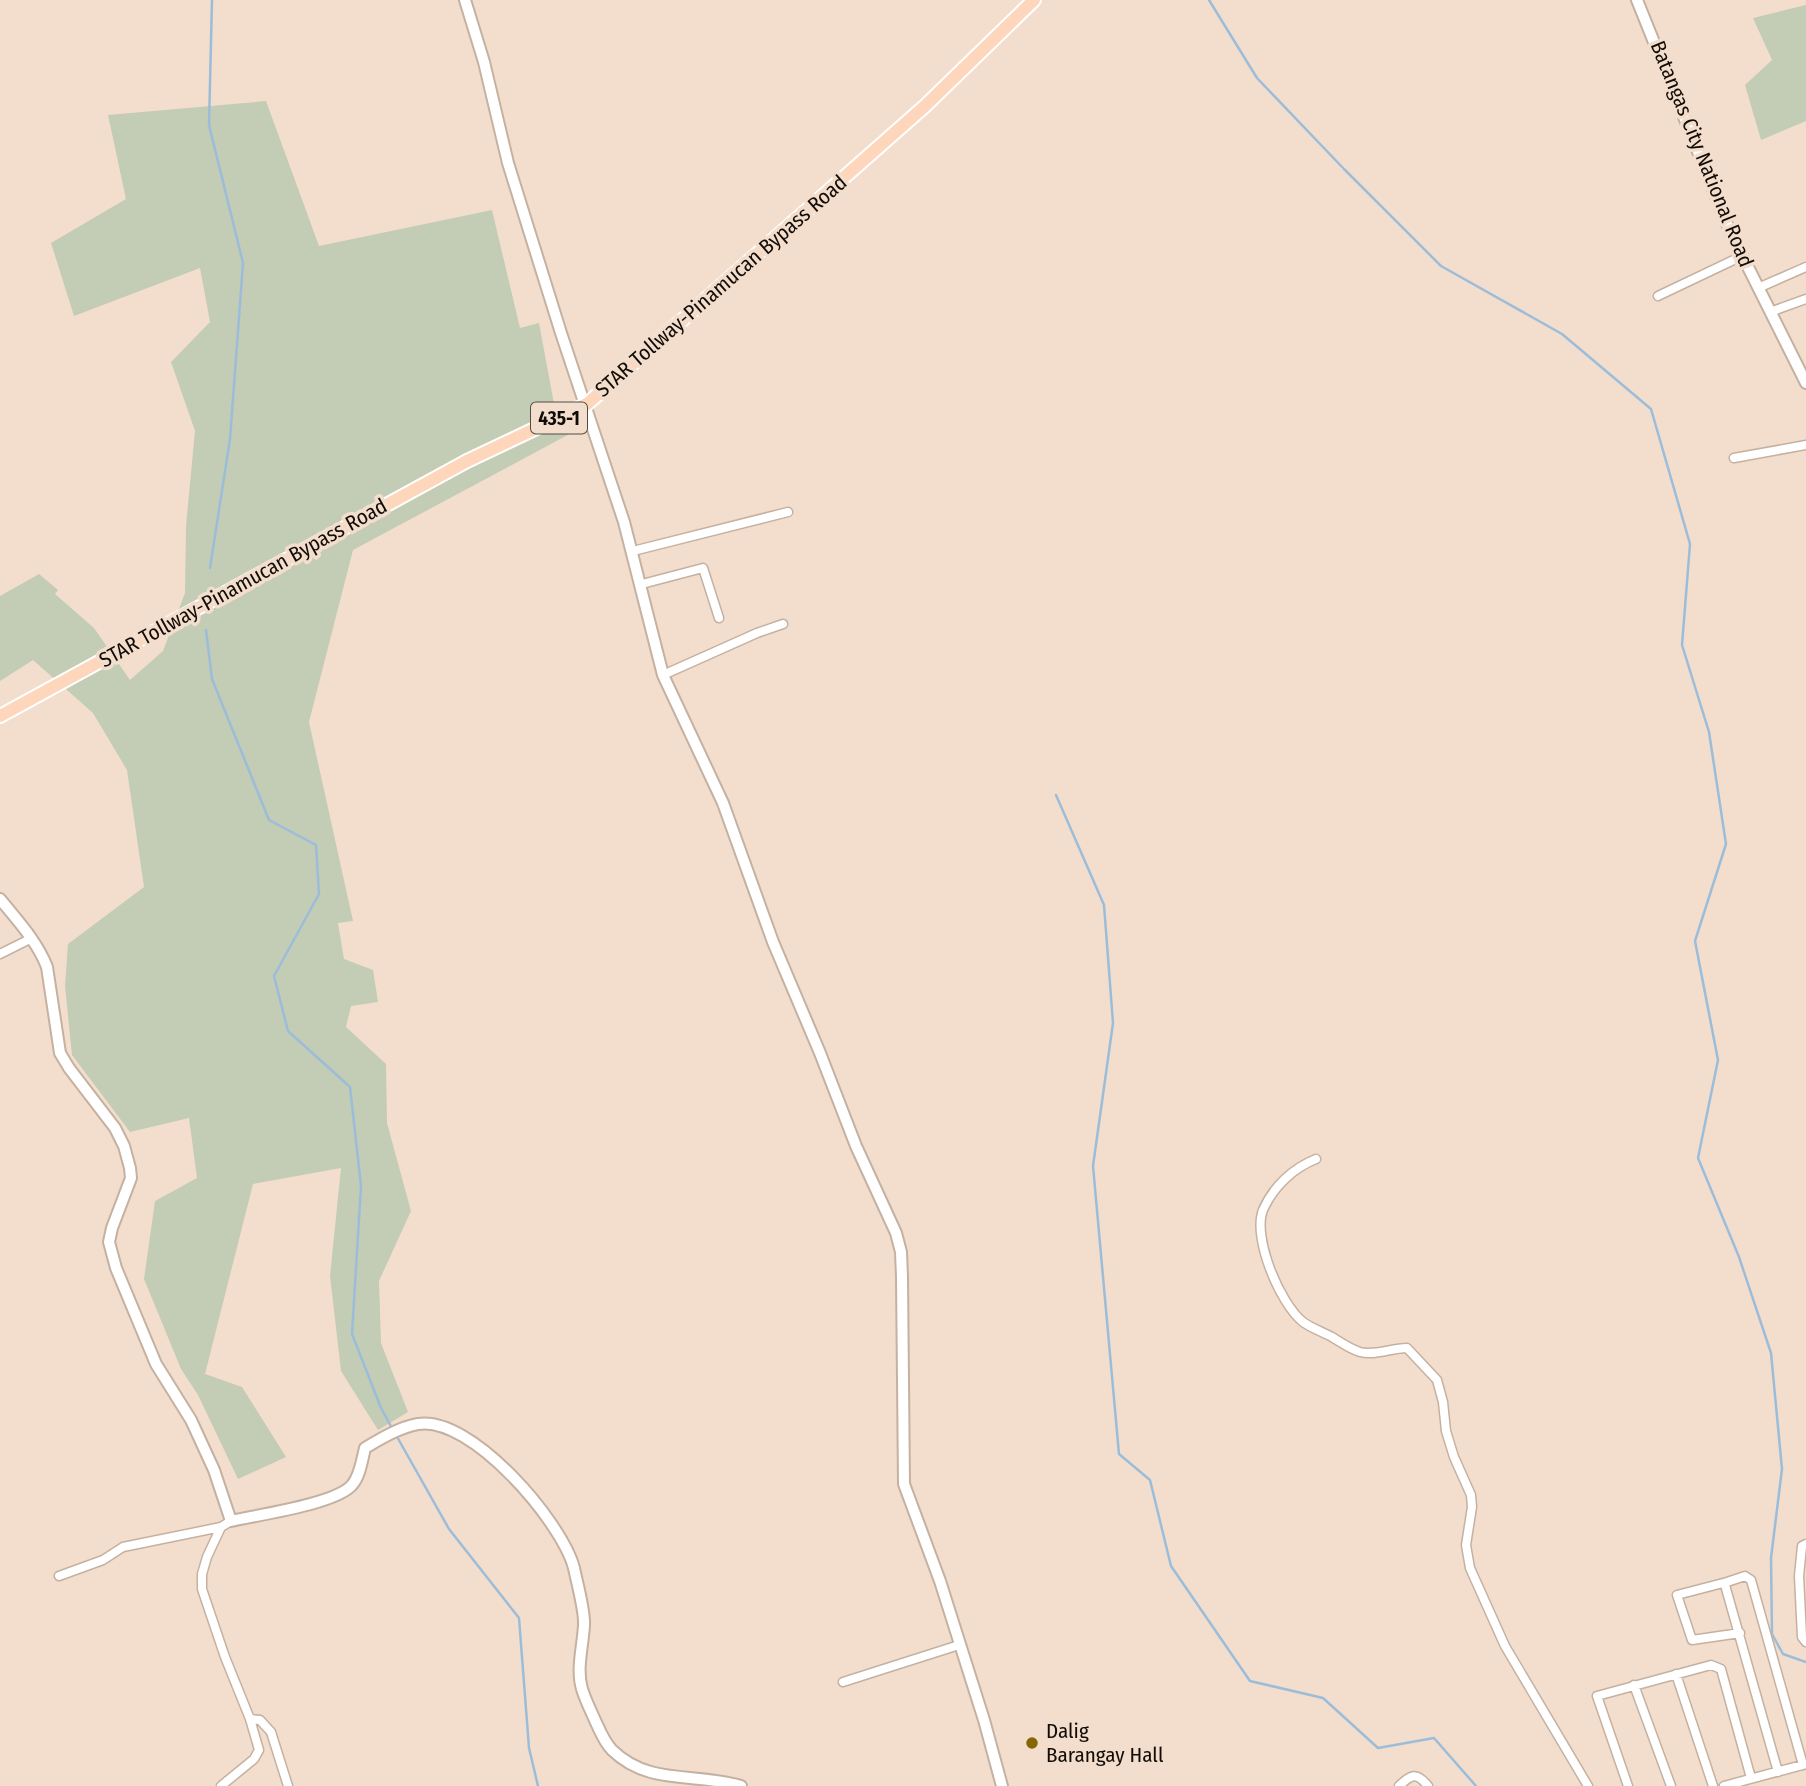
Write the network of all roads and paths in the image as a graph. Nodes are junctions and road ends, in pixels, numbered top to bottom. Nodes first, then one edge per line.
1 (465, 0) edge
2 (1034, 0) edge
3 (1637, 0) edge
4 (1742, 256) junction
5 (1806, 267) edge
6 (1758, 288) junction
7 (1658, 296) dead end
8 (1806, 299) edge
9 (1770, 312) junction
10 (1806, 383) edge
11 (587, 404) junction
12 (1806, 445) edge
13 (1734, 458) dead end
14 (788, 512) dead end
15 (632, 551) junction
16 (642, 584) junction
17 (719, 618) dead end
18 (783, 624) dead end
19 (663, 675) junction
20 (0, 716) edge
21 (0, 898) edge
22 (32, 938) junction
23 (0, 954) edge
24 (1316, 1159) dead end
25 (226, 1524) junction
26 (1804, 1545) edge
27 (1802, 1575) edge
28 (59, 1576) dead end
29 (1727, 1582) junction
30 (1803, 1606) edge
31 (1740, 1633) junction
32 (1805, 1643) edge
33 (959, 1645) junction
34 (1676, 1674) junction
35 (842, 1682) dead end
36 (1634, 1685) junction
37 (250, 1719) junction
38 (1805, 1764) edge
39 (1778, 1772) junction
40 (1751, 1778) junction
41 (221, 1786) edge
42 (288, 1786) edge
43 (741, 1786) edge
44 (1002, 1786) edge
45 (1399, 1786) edge
46 (1428, 1786) edge
47 (1587, 1786) edge
48 (1629, 1786) edge
49 (1671, 1786) edge
50 (1713, 1786) edge
51 (1724, 1786) edge

1 - 11 street
2 - 11 main road, STAR Tollway-Pinamucan Bypass Road / 435-1
3 - 4 street, Batangas City National Road
4 - 6 street, Batangas City National Road
4 - 7 street
5 - 6 street
6 - 9 street, Batangas City National Road
8 - 9 street
9 - 10 street, Batangas City National Road
11 - 15 street
11 - 20 main road, STAR Tollway-Pinamucan Bypass Road / 435-1
12 - 13 street
14 - 15 street
15 - 16 street
16 - 17 street
16 - 19 street
18 - 19 street
19 - 33 street
21 - 22 street
22 - 23 street
22 - 25 street
24 - 47 street
25 - 28 street
25 - 37 street
25 - 43 street
26 - 27 street
27 - 30 street
29 - 31 street
29 - 31 street
29 - 38 street
30 - 32 street
31 - 39 street
33 - 35 street
33 - 44 street
34 - 36 street
34 - 40 street
34 - 50 street
36 - 48 street
36 - 49 street
37 - 41 street
37 - 42 street
38 - 39 street
39 - 40 street
40 - 51 street
45 - 46 street

